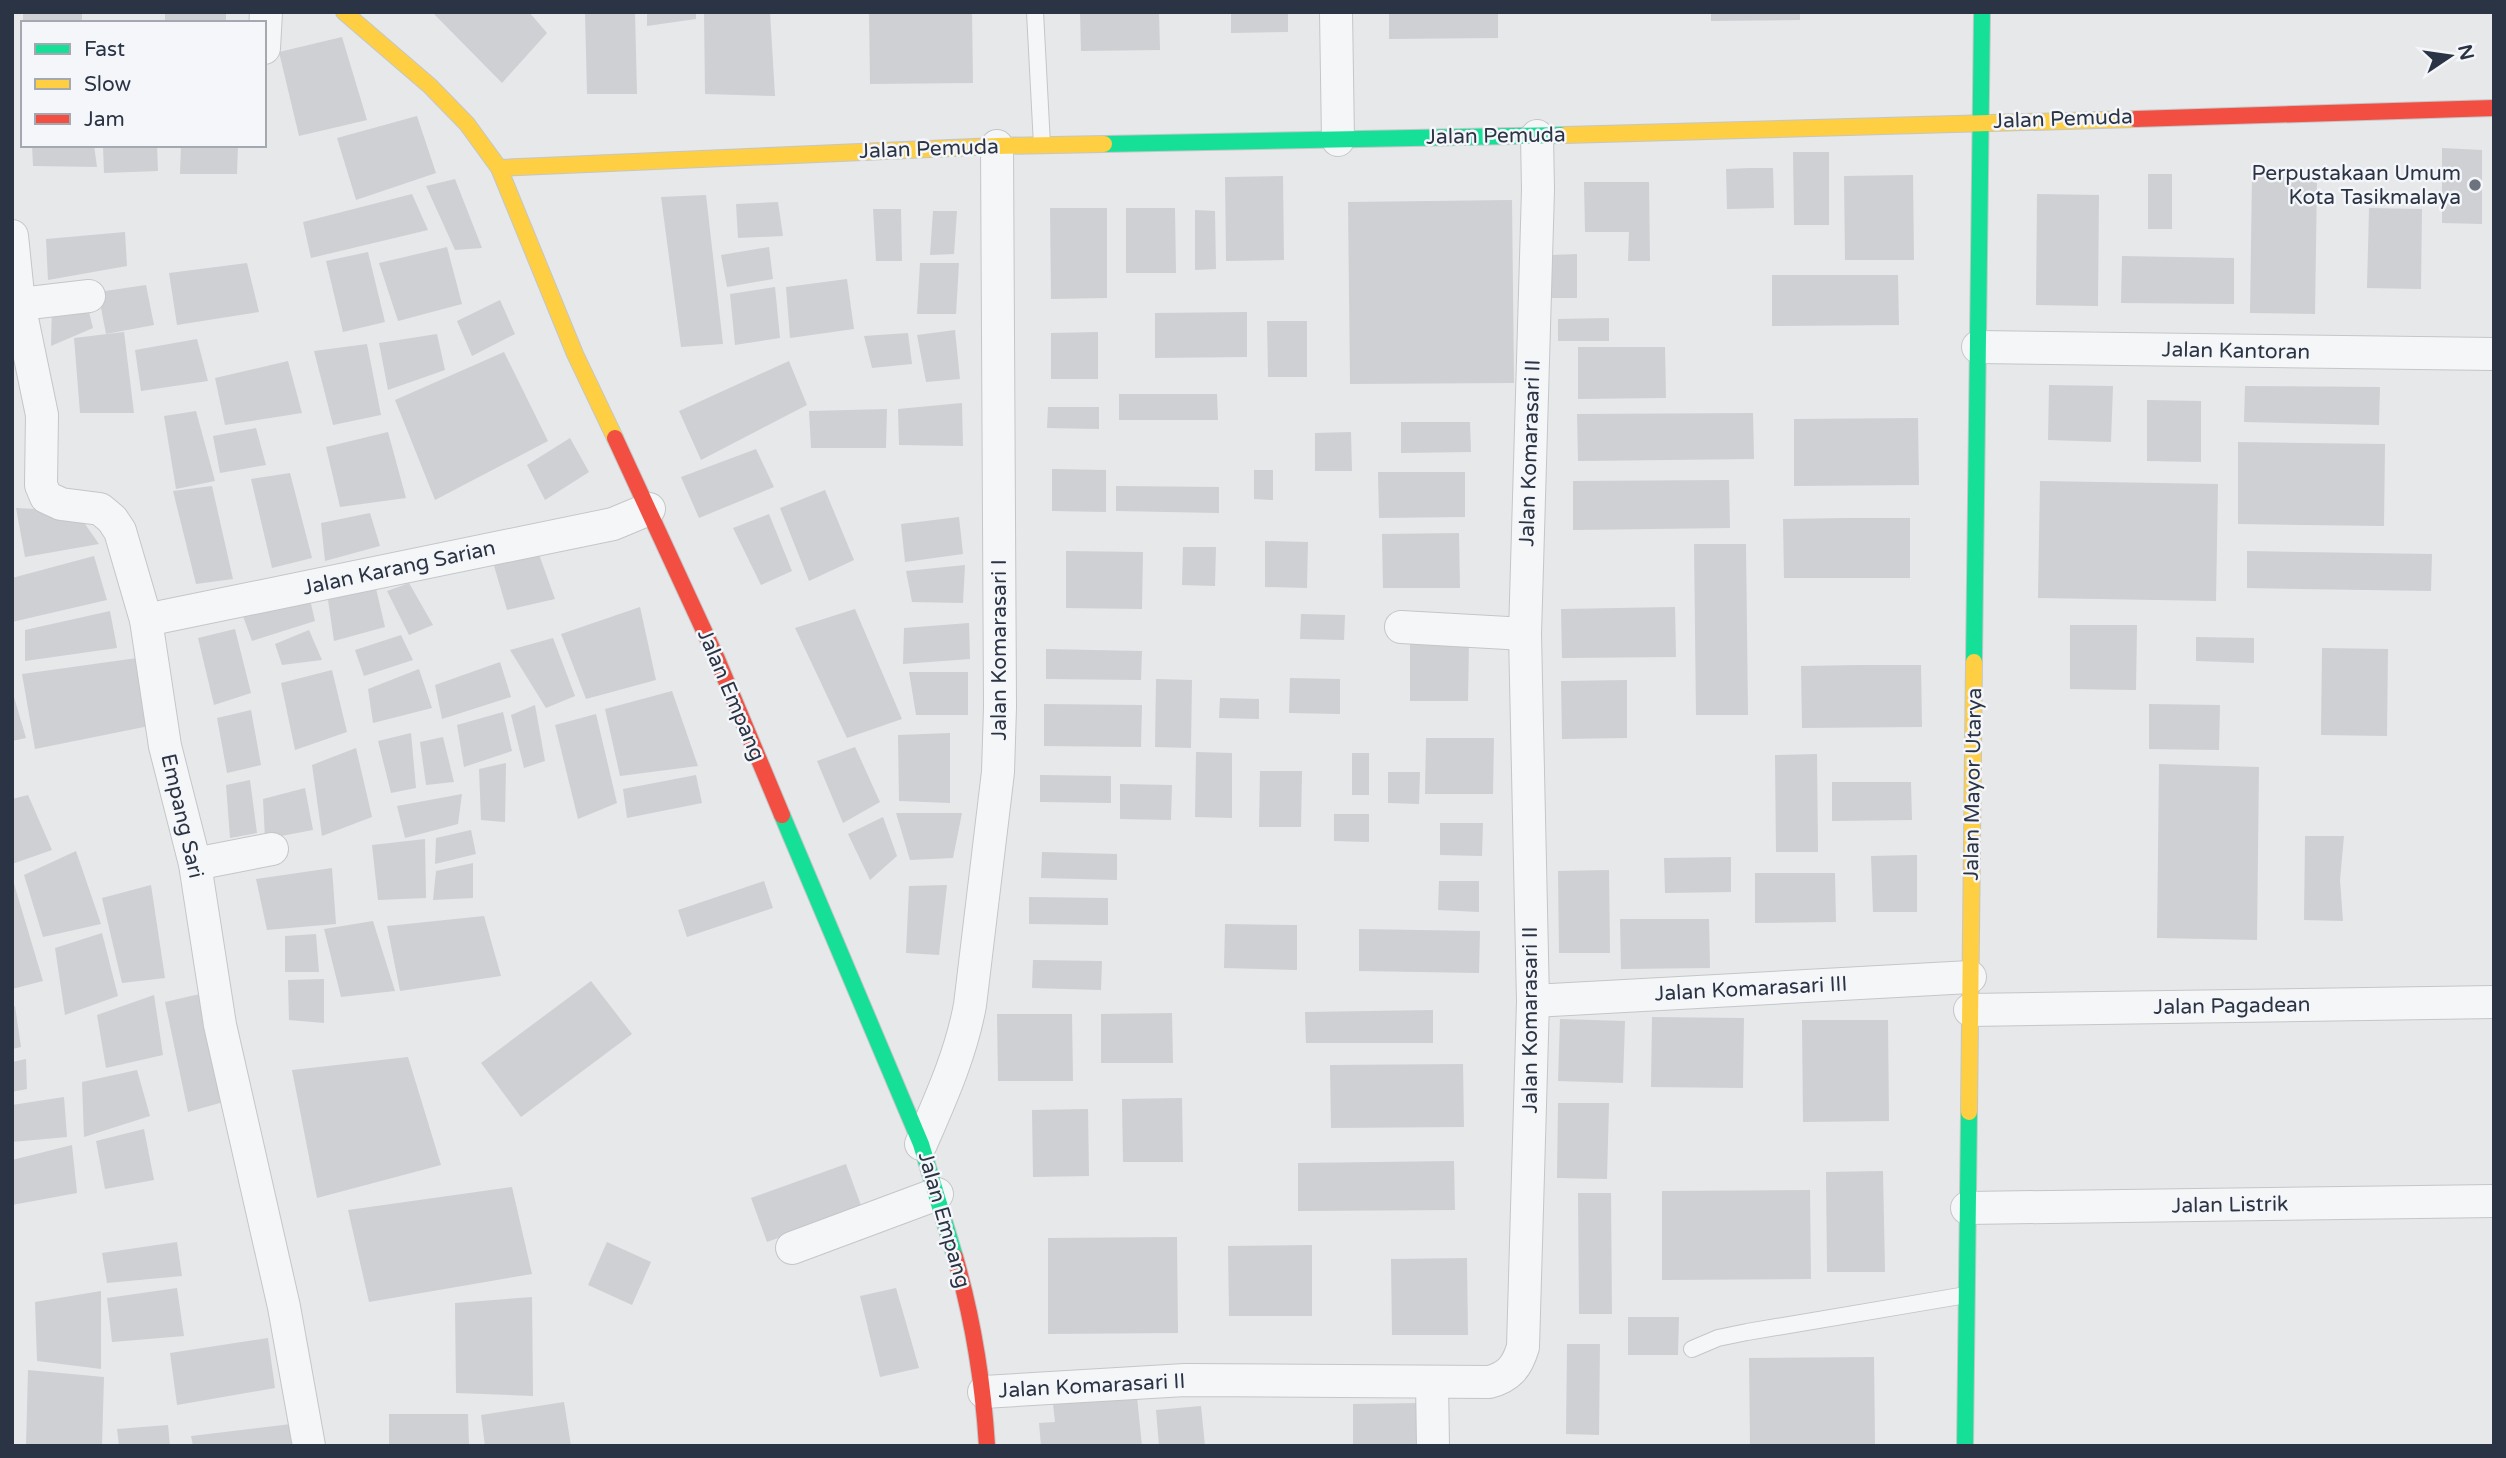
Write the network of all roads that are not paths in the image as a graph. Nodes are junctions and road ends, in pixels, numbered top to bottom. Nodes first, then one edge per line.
1 (344, 12) edge
2 (1035, 12) edge
3 (1336, 12) edge
4 (1982, 12) edge
5 (2494, 108) edge
6 (1980, 121) junction
7 (1537, 136) junction
8 (1338, 140) junction
9 (1042, 145) junction
10 (997, 146) junction
11 (499, 168) junction
12 (12, 236) edge
13 (89, 296) dead end
14 (15, 305) edge
15 (1978, 347) junction
16 (2494, 354) edge
17 (649, 509) junction
18 (146, 621) junction
19 (1401, 627) dead end
20 (1525, 634) junction
21 (272, 849) dead end
22 (195, 864) junction
23 (1970, 977) junction
24 (1533, 1001) junction
25 (2494, 1002) edge
26 (1970, 1010) junction
27 (921, 1144) junction
28 (937, 1194) junction
29 (2494, 1201) edge
30 (1967, 1208) junction
31 (792, 1248) dead end
32 (1966, 1295) junction
33 (1692, 1349) dead end
34 (1432, 1382) junction
35 (984, 1392) junction
36 (309, 1446) edge
37 (986, 1446) edge
38 (1433, 1446) edge
39 (1965, 1446) edge

1 - 11 main road, Jalan Empang
2 - 9 lane
3 - 8 street
4 - 6 main road, Jalan Mayor Utarya
5 - 6 main road, Jalan Pemuda
6 - 7 main road, Jalan Pemuda
6 - 15 main road, Jalan Mayor Utarya
7 - 8 main road, Jalan Pemuda
7 - 20 street, Jalan Komarasari II
8 - 9 main road, Jalan Pemuda
9 - 10 main road, Jalan Pemuda
10 - 11 main road, Jalan Pemuda
10 - 27 street, Jalan Komarasari I
11 - 17 main road, Jalan Empang
12 - 14 street, Empang Sari
13 - 14 street
14 - 18 street, Empang Sari
15 - 16 street, Jalan Kantoran
15 - 23 main road, Jalan Mayor Utarya
17 - 18 street, Jalan Karang Sarian
17 - 27 main road, Jalan Empang
18 - 22 street, Empang Sari
19 - 20 street
20 - 24 street, Jalan Komarasari II
21 - 22 street
22 - 36 street, Empang Sari
23 - 24 street, Jalan Komarasari III
23 - 26 main road, Jalan Mayor Utarya
24 - 34 street, Jalan Komarasari II
25 - 26 street, Jalan Pagadean
26 - 30 main road, Jalan Mayor Utarya
27 - 28 main road, Jalan Empang
28 - 31 street
28 - 35 main road, Jalan Empang
29 - 30 street, Jalan Listrik
30 - 32 main road, Jalan Mayor Utarya
32 - 33 lane
32 - 39 main road, Jalan Mayor Utarya
34 - 35 street, Jalan Komarasari II
34 - 38 street
35 - 37 main road, Jalan Empang

